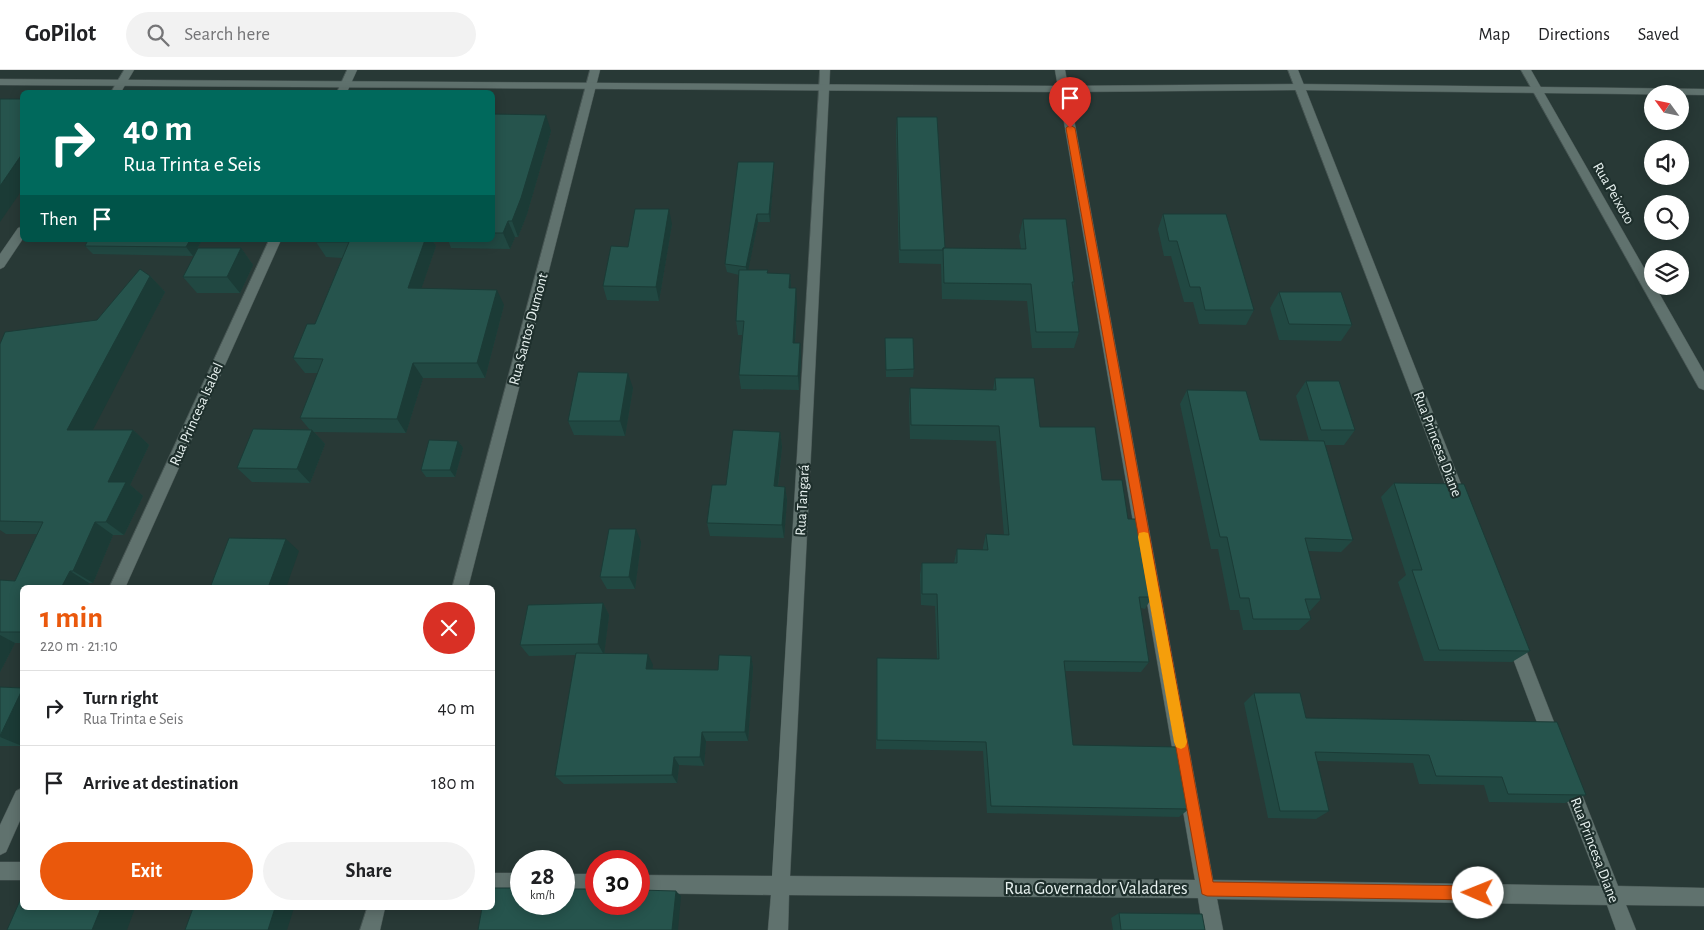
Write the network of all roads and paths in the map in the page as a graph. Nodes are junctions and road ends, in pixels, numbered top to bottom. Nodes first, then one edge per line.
1 (129, 70) edge
2 (352, 70) edge
3 (596, 70) edge
4 (825, 70) edge
5 (1060, 70) edge
6 (1293, 70) edge
7 (1526, 70) edge
8 (0, 82) edge
9 (122, 83) junction
10 (592, 85) junction
11 (825, 87) junction
12 (1063, 88) junction
13 (1299, 88) junction
14 (343, 89) edge
15 (117, 90) edge
16 (1537, 91) junction
17 (1704, 92) edge
18 (20, 234) edge
19 (274, 242) edge
20 (0, 264) edge
21 (1704, 384) edge
22 (1465, 515) edge
23 (118, 585) edge
24 (461, 585) edge
25 (1508, 626) edge
26 (20, 801) edge
27 (0, 846) edge
28 (0, 871) edge
29 (20, 872) edge
30 (495, 882) edge
31 (510, 882) edge
32 (650, 884) edge
33 (780, 886) junction
34 (1207, 889) junction
35 (1613, 895) junction
36 (1704, 897) edge
37 (375, 910) edge
38 (370, 930) edge
39 (778, 930) edge
40 (1213, 930) edge
41 (1626, 930) edge

1 - 9 street
2 - 14 street
3 - 10 street, Rua Santos Dumont
4 - 11 street, Rua Tangará
5 - 12 street
6 - 13 street, Rua Princesa Diane
7 - 16 street, Rua Peixoto
8 - 9 street
9 - 14 street
9 - 15 street
10 - 11 street
10 - 14 street
10 - 24 street, Rua Santos Dumont
11 - 12 street
11 - 33 street, Rua Tangará
12 - 13 street
12 - 34 street
13 - 16 street
13 - 22 street, Rua Princesa Diane
16 - 17 street
16 - 21 street, Rua Peixoto
18 - 20 street
19 - 23 street, Rua Princesa Isabel
25 - 35 street, Rua Princesa Diane
26 - 27 street
28 - 29 street
30 - 31 street
32 - 33 street, Rua Governador Valadares
33 - 34 street, Rua Governador Valadares
33 - 39 street, Rua Tangará
34 - 35 street, Rua Governador Valadares
34 - 40 street
35 - 36 street, Rua Governador Valadares
35 - 41 street, Rua Princesa Diane
37 - 38 street

